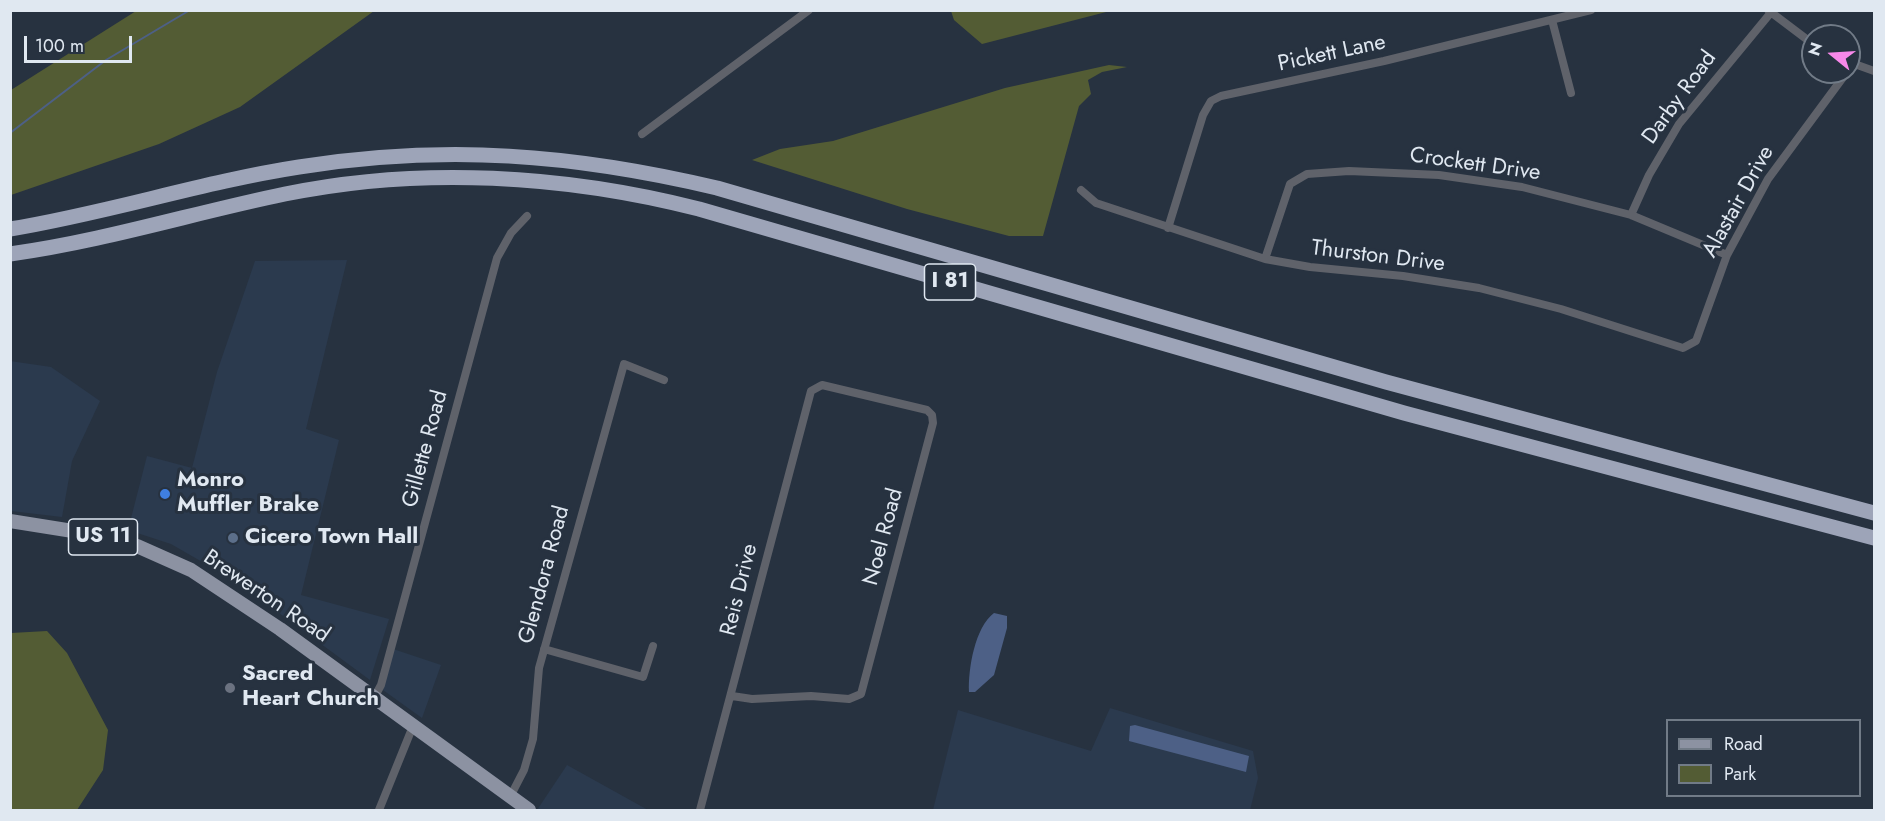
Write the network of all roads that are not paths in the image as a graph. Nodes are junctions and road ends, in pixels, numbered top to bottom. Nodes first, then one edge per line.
1 (809, 10) edge
2 (1591, 10) edge
3 (1770, 11) edge
4 (1552, 20) junction
5 (1801, 35) edge
6 (1836, 84) edge
7 (1571, 93) dead end
8 (642, 134) dead end
9 (1081, 190) dead end
10 (1631, 215) junction
11 (527, 216) dead end
12 (1168, 228) junction
13 (10, 229) edge
14 (10, 254) edge
15 (1727, 255) junction
16 (1265, 259) junction
17 (1676, 347) joint
18 (664, 380) dead end
19 (822, 385) joint
20 (1875, 513) edge
21 (10, 521) edge
22 (1875, 538) edge
23 (653, 646) dead end
24 (544, 649) junction
25 (732, 696) junction
26 (374, 698) junction
27 (413, 726) junction
28 (510, 797) junction
29 (379, 810) edge
30 (529, 810) edge
31 (700, 810) edge

1 - 8 street
2 - 4 street, Pickett Lane
3 - 5 street
3 - 10 street, Darby Road
4 - 7 street
4 - 12 street, Pickett Lane
6 - 15 street, Alastair Drive
9 - 12 street, Thurston Drive
10 - 15 street, Crockett Drive
10 - 16 street, Crockett Drive
11 - 26 street, Gillette Road
12 - 16 street, Thurston Drive
13 - 20 highway, I 81
14 - 22 highway, I 81
15 - 17 street, Alastair Drive
16 - 17 street, Thurston Drive
18 - 24 street, Glendora Road
19 - 25 street, Reis Drive
19 - 25 street, Noel Road
21 - 26 main road, Brewerton Road / US 11
23 - 24 street
24 - 28 street, Glendora Road
25 - 31 street, Reis Drive
26 - 27 main road, Brewerton Road / US 11
27 - 28 main road, Brewerton Road / US 11
27 - 29 street
28 - 30 main road, Brewerton Road / US 11

